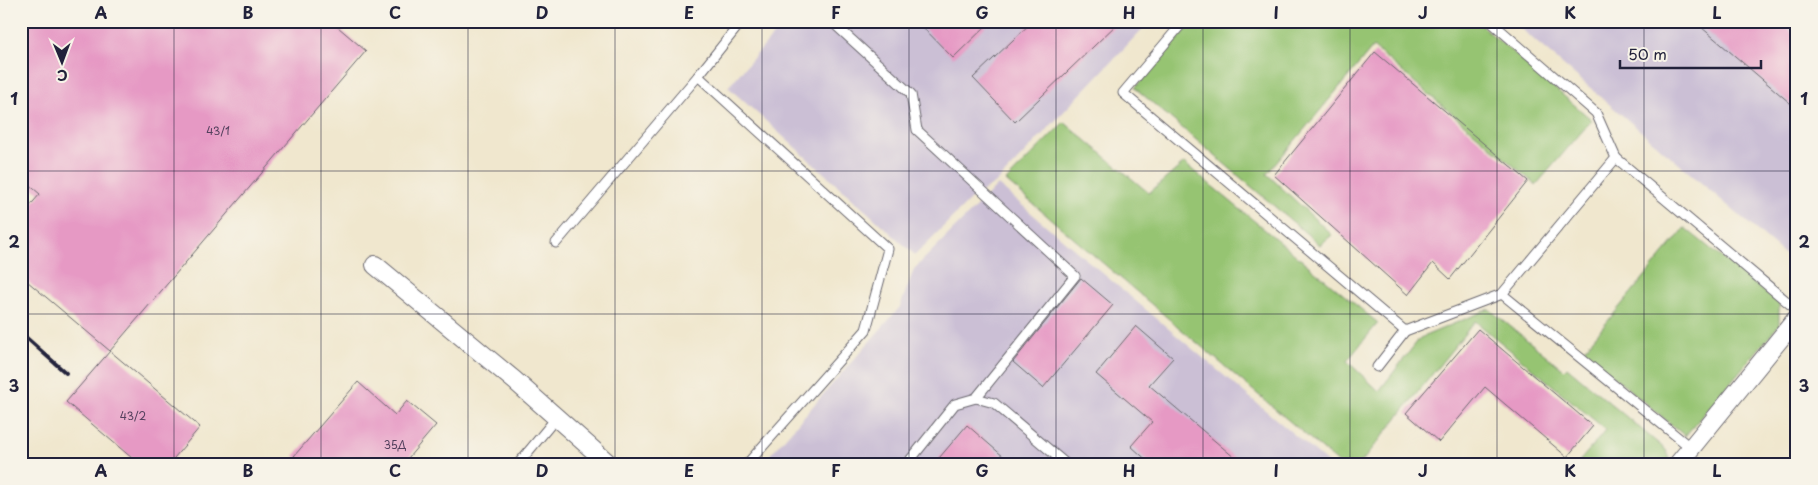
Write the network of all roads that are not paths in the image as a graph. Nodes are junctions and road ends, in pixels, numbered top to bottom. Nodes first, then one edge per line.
1 (742, 21) edge
2 (831, 21) edge
3 (1184, 21) edge
4 (1490, 21) edge
5 (698, 76) junction
6 (1616, 158) junction
7 (556, 243) dead end
8 (375, 264) dead end
9 (1502, 294) junction
10 (1797, 310) edge
11 (1797, 318) edge
12 (1405, 331) junction
13 (1377, 367) dead end
14 (976, 398) junction
15 (557, 417) junction
16 (1691, 448) junction
17 (518, 464) edge
18 (609, 464) edge
19 (747, 464) edge
20 (907, 464) edge
21 (1066, 464) edge
22 (1678, 464) edge

1 - 5 lane
2 - 14 lane
3 - 12 lane
4 - 6 lane
5 - 7 lane
5 - 19 lane
6 - 9 lane
6 - 10 lane
8 - 15 street
9 - 12 lane
9 - 16 lane
11 - 16 street
12 - 13 lane
14 - 20 lane
14 - 21 lane
15 - 17 lane
15 - 18 street
16 - 22 street

